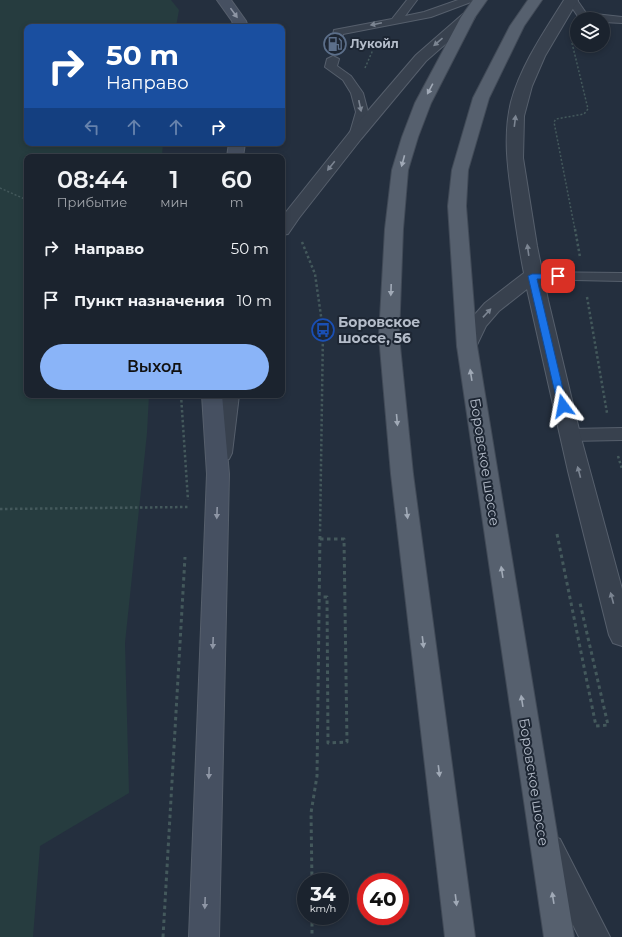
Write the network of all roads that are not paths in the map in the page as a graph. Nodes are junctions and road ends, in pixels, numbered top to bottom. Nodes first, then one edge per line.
1 (224, 0) edge
2 (412, 0) edge
3 (535, 0) edge
4 (572, 0) edge
5 (472, 6) edge
6 (580, 12) edge
7 (610, 19) edge
8 (622, 20) edge
9 (392, 21) junction
10 (240, 24) edge
11 (336, 46) dead end
12 (333, 59) dead end
13 (355, 136) junction
14 (285, 226) edge
15 (532, 276) junction
16 (622, 277) edge
17 (467, 346) junction
18 (212, 398) edge
19 (229, 398) edge
20 (616, 434) edge
21 (569, 435) junction
22 (218, 474) junction
23 (622, 635) edge
24 (542, 832) junction
25 (204, 937) edge
26 (460, 937) edge
27 (559, 937) edge
28 (595, 937) edge

1 -> 10 main road
2 - 9 lane
3 - 17 main road, Боровское шоссе
4 - 6 lane
15 -> 4 street
5 - 9 lane
5 -> 13 street
5 -> 26 main road
7 - 8 lane
9 -> 11 lane
12 -> 13 lane
13 -> 14 street
15 - 16 lane
17 -> 15 street
15 - 21 street
24 -> 17 main road, Боровское шоссе
18 - 22 main road
19 - 22 street
20 - 21 lane
23 -> 21 street
22 -> 25 main road
27 -> 24 main road, Боровское шоссе
24 - 28 street

